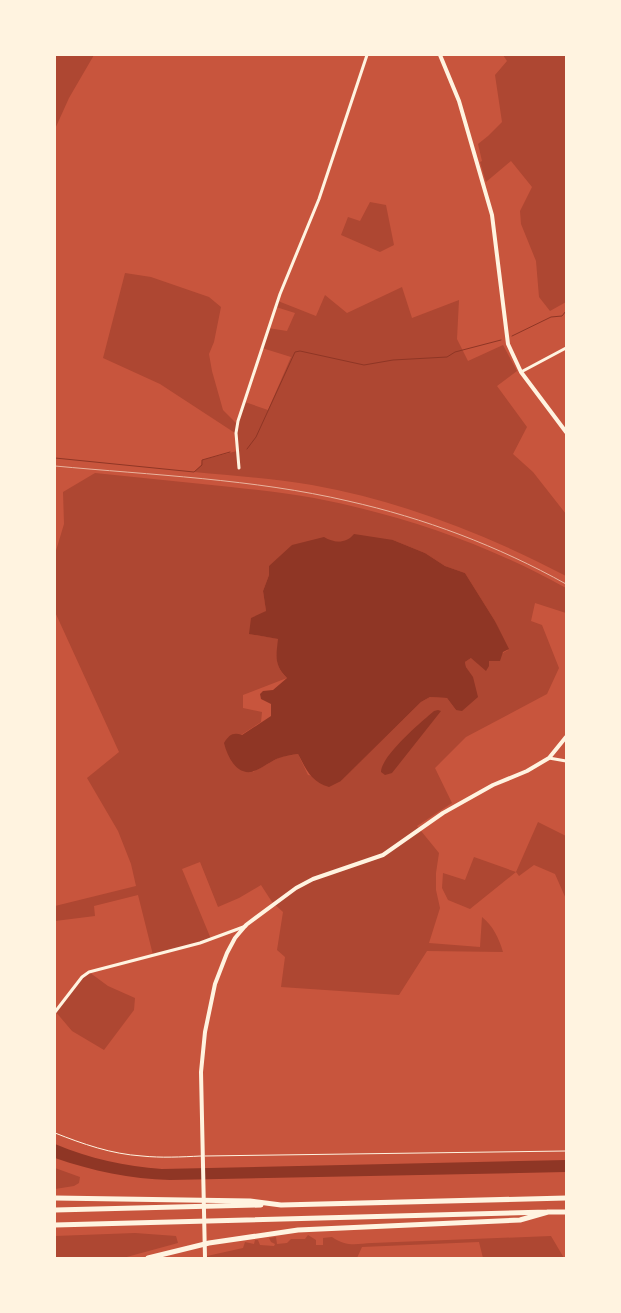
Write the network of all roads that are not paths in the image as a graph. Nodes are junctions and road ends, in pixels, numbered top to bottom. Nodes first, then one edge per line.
1 (367, 55) edge
2 (440, 55) edge
3 (566, 348) edge
4 (521, 372) junction
5 (566, 432) edge
6 (239, 468) dead end
7 (566, 737) edge
8 (549, 758) junction
9 (566, 761) edge
10 (246, 925) junction
11 (55, 1012) edge
12 (55, 1133) edge
13 (566, 1151) edge
14 (55, 1198) edge
15 (566, 1198) edge
16 (281, 1205) junction
17 (55, 1210) edge
18 (548, 1212) junction
19 (566, 1212) edge
20 (55, 1225) edge
21 (148, 1258) edge
22 (205, 1258) edge

1 - 6 street
2 - 4 street
3 - 4 street
4 - 5 street
7 - 8 street
8 - 9 street
8 - 10 street
10 - 11 street
10 - 22 street
12 - 13 lane
14 - 16 highway
15 - 16 highway
16 - 17 highway
18 - 19 highway
18 - 20 highway
18 - 21 highway

